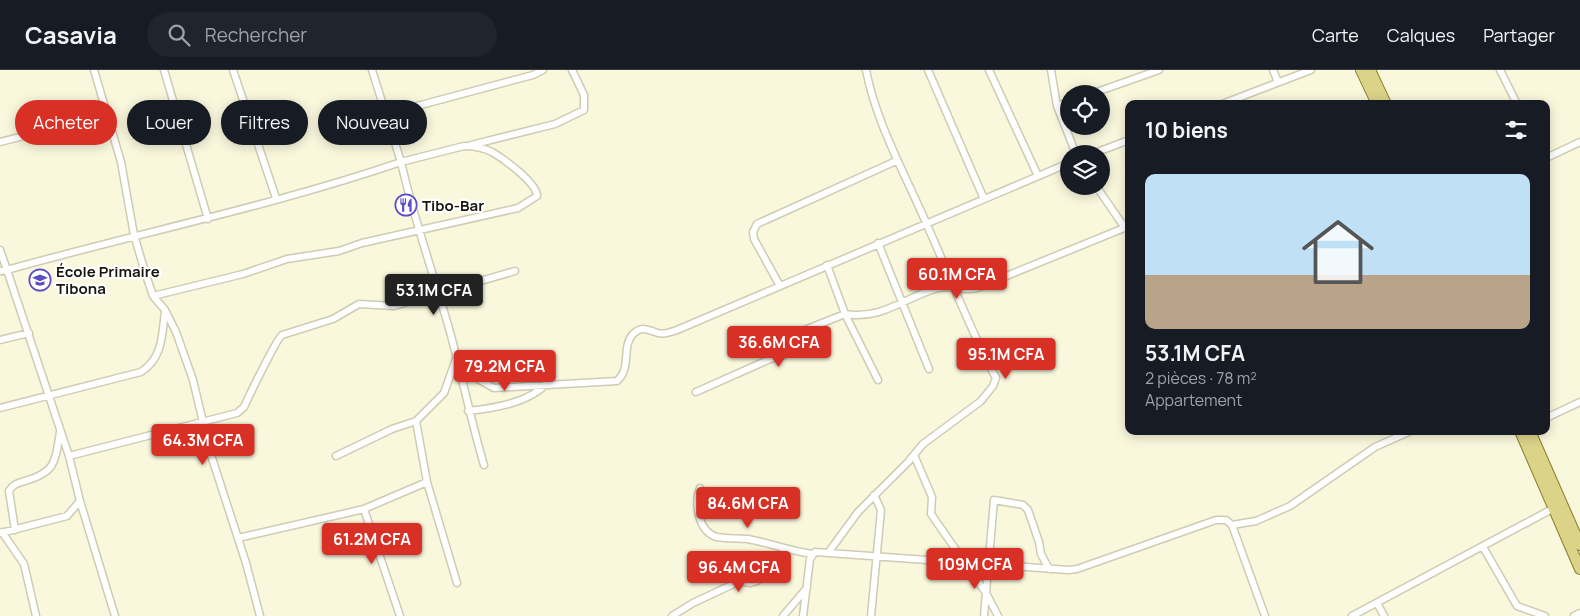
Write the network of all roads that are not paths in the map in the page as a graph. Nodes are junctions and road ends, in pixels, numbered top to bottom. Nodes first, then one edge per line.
1 (94, 70) edge
2 (164, 70) edge
3 (233, 70) edge
4 (372, 70) edge
5 (544, 70) edge
6 (572, 70) edge
7 (866, 70) edge
8 (928, 70) edge
9 (989, 70) edge
10 (1051, 70) edge
11 (1159, 70) edge
12 (1273, 70) edge
13 (1310, 70) edge
14 (1361, 70) edge
15 (1370, 70) edge
16 (1500, 70) edge
17 (1278, 82) junction
18 (1110, 87) edge
19 (103, 100) edge
20 (382, 100) edge
21 (1232, 100) edge
22 (1374, 100) edge
23 (1384, 100) edge
24 (1515, 100) edge
25 (427, 103) edge
26 (1060, 105) edge
27 (1057, 106) junction
28 (15, 138) edge
29 (0, 142) edge
30 (1125, 142) edge
31 (1580, 142) edge
32 (116, 145) edge
33 (396, 145) edge
34 (1072, 145) edge
35 (464, 146) junction
36 (1110, 147) edge
37 (1550, 156) edge
38 (896, 161) junction
39 (401, 162) junction
40 (1060, 167) edge
41 (1038, 176) junction
42 (1103, 195) edge
43 (276, 198) junction
44 (984, 198) junction
45 (208, 219) junction
46 (926, 222) junction
47 (1125, 224) edge
48 (1125, 228) edge
49 (419, 231) junction
50 (134, 235) junction
51 (878, 243) junction
52 (0, 250) edge
53 (827, 265) junction
54 (4, 270) edge
55 (515, 271) dead end
56 (780, 286) junction
57 (956, 289) junction
58 (438, 294) junction
59 (153, 296) junction
60 (902, 303) junction
61 (165, 310) junction
62 (845, 314) junction
63 (29, 333) junction
64 (0, 340) edge
65 (456, 359) junction
66 (929, 369) dead end
67 (878, 380) dead end
68 (547, 383) junction
69 (696, 392) dead end
70 (48, 397) junction
71 (1580, 402) edge
72 (0, 408) edge
73 (468, 410) junction
74 (1550, 416) edge
75 (203, 421) junction
76 (416, 422) junction
77 (60, 430) junction
78 (1402, 435) edge
79 (1522, 435) edge
80 (1532, 435) edge
81 (914, 455) junction
82 (69, 456) junction
83 (336, 456) dead end
84 (484, 465) dead end
85 (427, 482) junction
86 (700, 488) dead end
87 (874, 495) junction
88 (80, 501) junction
89 (1554, 508) junction
90 (364, 509) junction
91 (1232, 525) junction
92 (15, 530) junction
93 (1, 532) edge
94 (238, 538) junction
95 (1580, 545) edge
96 (1483, 547) junction
97 (785, 550) junction
98 (828, 553) junction
99 (812, 554) junction
100 (876, 556) junction
101 (965, 563) junction
102 (988, 565) junction
103 (1580, 568) edge
104 (1049, 569) junction
105 (457, 583) dead end
106 (807, 588) junction
107 (986, 594) junction
108 (1377, 603) junction
109 (1580, 613) edge
110 (36, 616) edge
111 (115, 616) edge
112 (260, 616) edge
113 (400, 616) edge
114 (672, 616) edge
115 (784, 616) edge
116 (804, 616) edge
117 (871, 616) edge
118 (984, 616) edge
119 (998, 616) edge
120 (1265, 616) edge
121 (1352, 616) edge
122 (1384, 616) edge
123 (1545, 616) edge
124 (1574, 616) edge

1 - 19 street
2 - 45 street
3 - 43 street
4 - 20 street
5 - 25 street
6 - 35 street
7 - 38 street
8 - 44 street
9 - 41 street
10 - 27 street
11 - 18 street
12 - 17 street
13 - 17 street
14 - 22 main road
15 - 23 main road
16 - 24 street
17 - 21 street
26 - 27 street
27 - 34 street
28 - 29 street
30 - 36 street
31 - 37 street
32 - 50 street
33 - 39 street
35 - 39 street
35 - 49 street
38 - 46 street
38 - 56 street
39 - 43 street
39 - 49 street
40 - 41 street
41 - 44 street
42 - 47 street
43 - 45 street
44 - 46 street
45 - 50 street
46 - 51 street
46 - 57 street
48 - 57 street
49 - 58 street
49 - 59 street
50 - 54 street
50 - 59 street
51 - 53 street
51 - 60 street
52 - 54 street
53 - 56 street
53 - 62 street
54 - 63 street
55 - 58 street
56 - 68 street
57 - 60 street
57 - 81 street
58 - 65 street
58 - 75 street
59 - 61 street
60 - 62 street
60 - 66 street
61 - 70 street
61 - 75 street
62 - 67 street
62 - 69 street
63 - 64 street
63 - 70 street
65 - 68 street
65 - 73 street
65 - 76 street
68 - 73 street
70 - 72 street
70 - 77 street
71 - 74 street
73 - 84 street
75 - 82 street
75 - 94 street
76 - 83 street
76 - 85 street
77 - 82 street
77 - 92 street
78 - 91 street
79 - 89 main road
80 - 95 main road
81 - 87 street
81 - 101 street
82 - 88 street
85 - 90 street
85 - 105 street
86 - 97 street
87 - 98 street
87 - 100 street
88 - 92 street
88 - 111 street
89 - 96 street
89 - 103 main road
90 - 94 street
90 - 113 street
91 - 104 street
91 - 120 street
92 - 93 street
93 - 110 street
94 - 112 street
96 - 108 street
96 - 123 street
97 - 99 street
97 - 114 street
98 - 99 street
98 - 100 street
99 - 106 street
100 - 101 street
100 - 117 street
101 - 102 street
101 - 107 street
102 - 104 street
102 - 104 street
102 - 107 street
106 - 115 street
106 - 116 street
107 - 118 street
107 - 119 street
108 - 121 street
108 - 122 street
109 - 124 street

